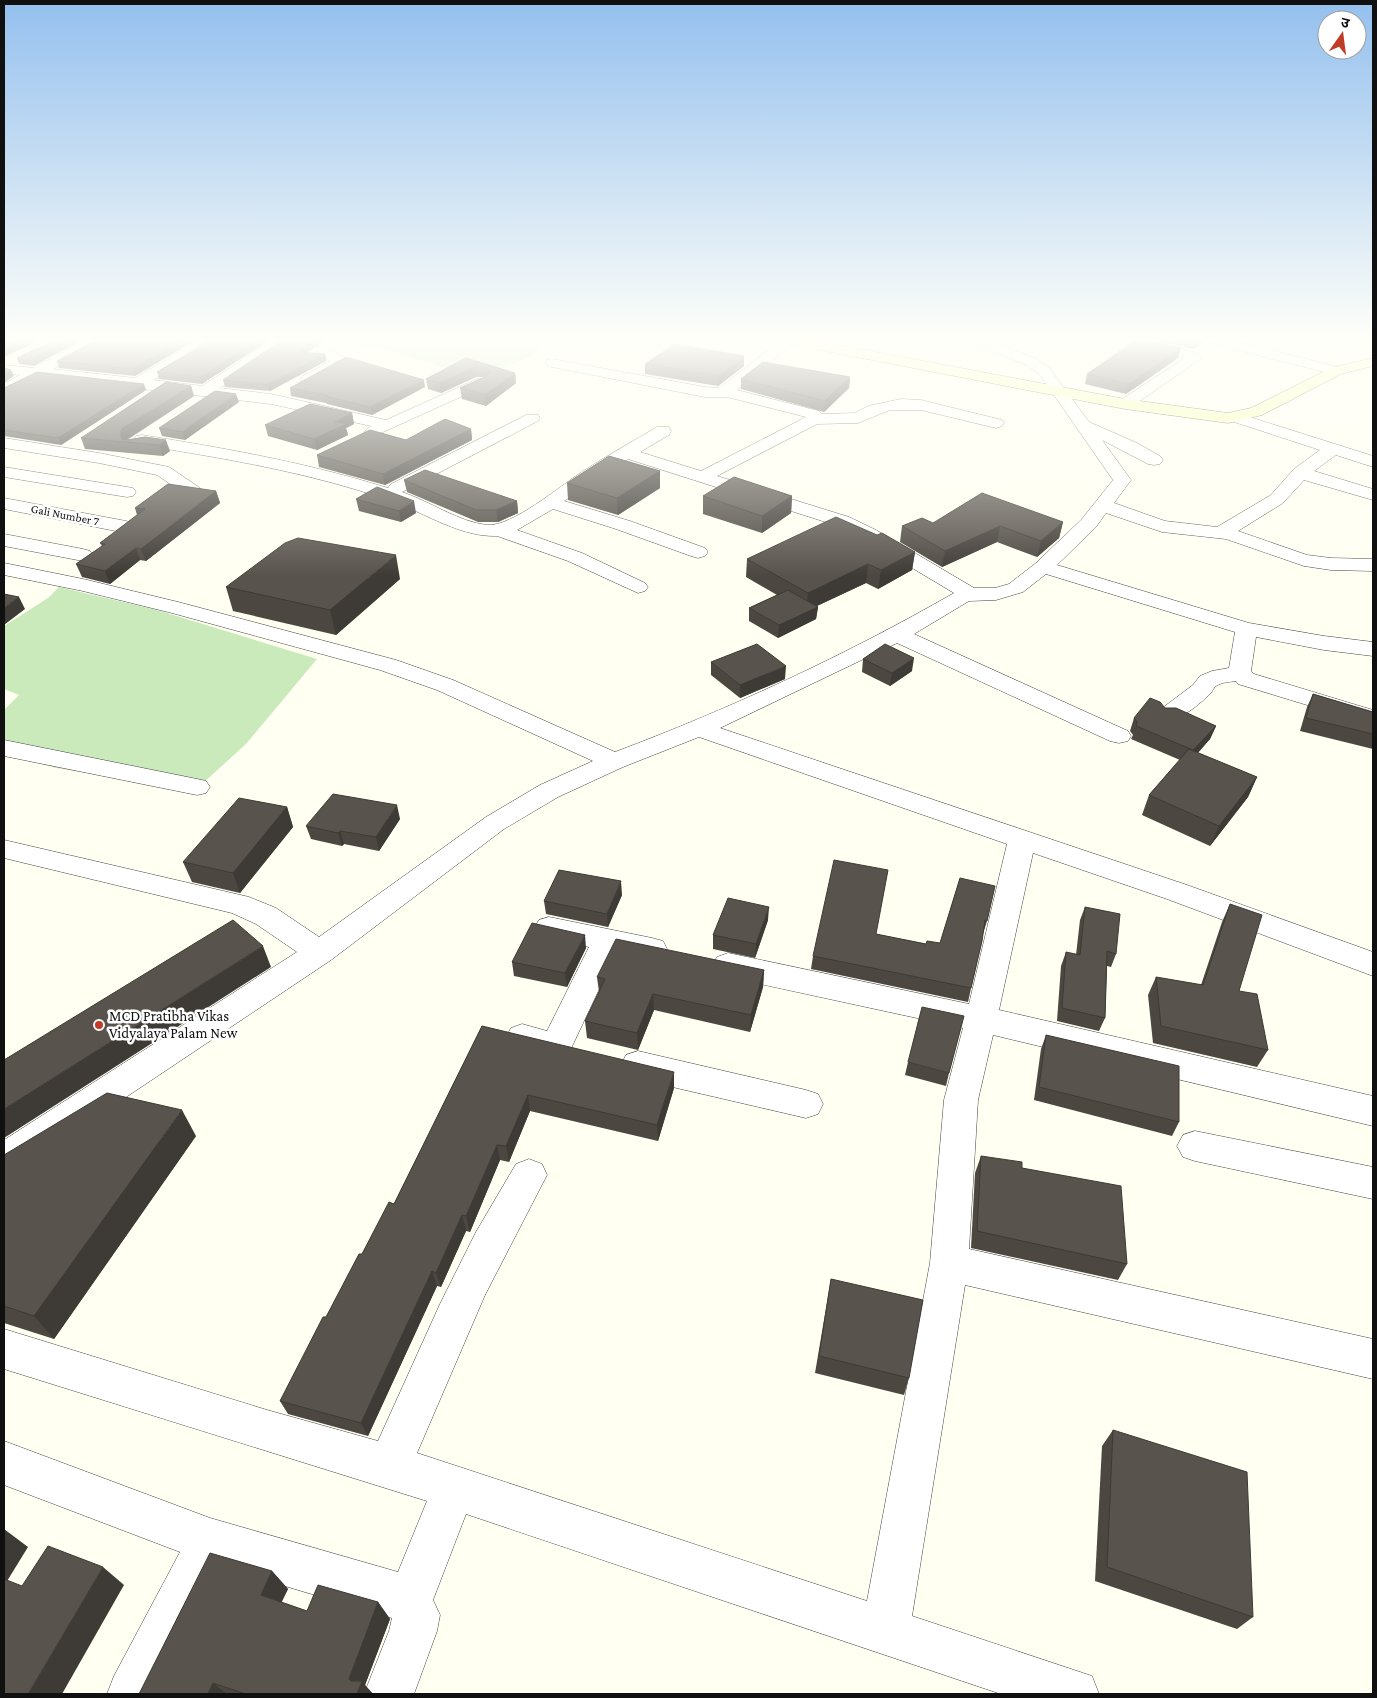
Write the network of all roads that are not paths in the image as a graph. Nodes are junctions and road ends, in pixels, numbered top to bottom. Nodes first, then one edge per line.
1 (353, 417) edge
2 (405, 417) edge
3 (860, 417) edge
4 (972, 417) edge
5 (1077, 417) edge
6 (1234, 417) edge
7 (532, 418) dead end
8 (814, 419) joint
9 (996, 423) dead end
10 (388, 425) junction
11 (1084, 426) junction
12 (158, 429) edge
13 (664, 431) dead end
14 (87, 438) edge
15 (360, 438) edge
16 (142, 440) junction
17 (4, 443) edge
18 (1332, 450) junction
19 (63, 453) junction
20 (626, 453) junction
21 (99, 458) junction
22 (316, 459) dead end
23 (1154, 460) dead end
24 (1373, 462) edge
25 (299, 468) junction
26 (4, 472) edge
27 (1300, 472) junction
28 (702, 477) junction
29 (127, 492) dead end
30 (194, 492) edge
31 (387, 493) junction
32 (1373, 494) edge
33 (549, 502) junction
34 (4, 503) edge
35 (1102, 505) junction
36 (126, 527) edge
37 (499, 530) junction
38 (1220, 533) junction
39 (4, 540) edge
40 (698, 552) dead end
41 (83, 555) dead end
42 (1373, 565) edge
43 (1043, 567) junction
44 (4, 569) edge
45 (638, 587) dead end
46 (970, 594) junction
47 (1246, 629) junction
48 (897, 635) junction
49 (1373, 649) edge
50 (1240, 674) junction
51 (1170, 714) edge
52 (1373, 718) edge
53 (698, 729) junction
54 (1119, 736) dead end
55 (4, 748) edge
56 (614, 761) junction
57 (198, 787) dead end
58 (1022, 839) junction
59 (4, 849) edge
60 (545, 927) edge
61 (607, 940) junction
62 (320, 952) junction
63 (1373, 964) edge
64 (981, 1019) junction
65 (499, 1032) edge
66 (585, 1053) junction
67 (806, 1104) dead end
68 (1373, 1110) edge
69 (1196, 1146) dead end
70 (4, 1159) edge
71 (529, 1175) dead end
72 (1373, 1183) edge
73 (949, 1263) junction
74 (4, 1349) edge
75 (1373, 1359) edge
76 (4, 1463) edge
77 (389, 1466) junction
78 (454, 1488) junction
79 (210, 1541) junction
80 (409, 1602) junction
81 (886, 1631) junction
82 (132, 1694) edge
83 (389, 1694) edge
84 (1074, 1694) edge

1 - 10 street
2 - 10 street
3 - 8 street
4 - 9 street
5 - 11 street
6 - 18 street
7 - 31 street
8 - 28 street
10 - 15 street
11 - 23 street
11 - 35 street
12 - 16 street
13 - 20 street
14 - 19 street
16 - 21 street
16 - 25 street
17 - 19 street
18 - 24 street
18 - 27 street
19 - 21 street
20 - 28 street
20 - 33 street
21 - 30 street
22 - 25 street
25 - 31 street
26 - 29 street
27 - 32 street
27 - 38 street
28 - 46 street
31 - 37 street
33 - 37 street
33 - 40 street
34 - 36 street, Gali Number 7
35 - 38 street
35 - 43 street
37 - 45 street
38 - 42 street
39 - 41 street
43 - 46 street
43 - 47 street
44 - 56 street
46 - 48 street
47 - 49 street
47 - 50 street
48 - 53 street
48 - 54 street
50 - 51 street
50 - 52 street
53 - 56 street
53 - 58 street
55 - 57 street
56 - 62 street
58 - 63 street
58 - 64 street
59 - 62 street
60 - 61 street
61 - 64 street
61 - 66 street
62 - 70 street
64 - 68 street
64 - 73 street
65 - 66 street
66 - 67 street
69 - 72 street
71 - 77 street
73 - 75 street
73 - 81 street
74 - 77 street
76 - 79 street
77 - 78 street
78 - 80 street
78 - 81 street
79 - 80 street
79 - 82 street
80 - 83 street
81 - 84 street

